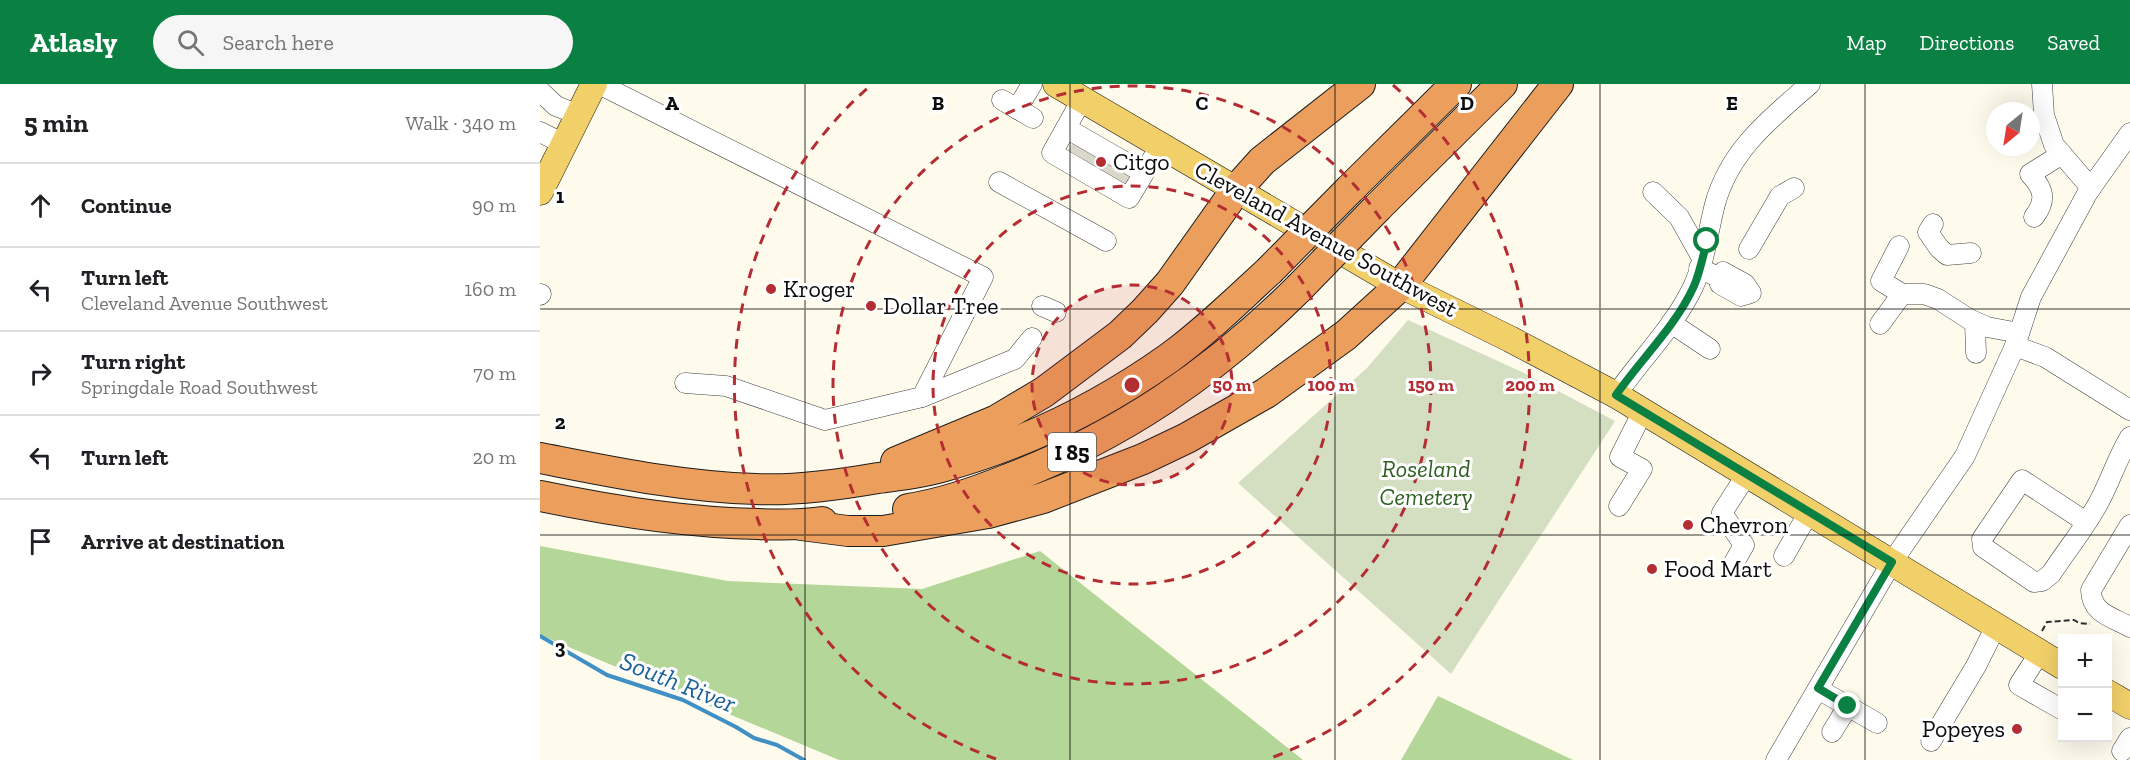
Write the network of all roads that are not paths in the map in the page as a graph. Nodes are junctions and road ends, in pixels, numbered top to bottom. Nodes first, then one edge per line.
1 (1032, 84) edge
2 (1056, 84) edge
3 (1360, 84) edge
4 (1456, 84) edge
5 (1502, 84) edge
6 (1557, 84) edge
7 (1810, 84) edge
8 (2042, 84) edge
9 (591, 86) edge
10 (540, 91) edge
11 (1082, 99) junction
12 (1017, 109) dead end
13 (579, 115) junction
14 (1066, 128) junction
15 (540, 132) edge
16 (2130, 133) edge
17 (564, 144) junction
18 (1160, 146) junction
19 (2062, 154) junction
20 (1103, 163) junction
21 (999, 182) dead end
22 (1794, 188) dead end
23 (2091, 188) junction
24 (1236, 190) junction
25 (540, 192) edge
26 (1653, 192) dead end
27 (2034, 217) dead end
28 (1934, 224) dead end
29 (1106, 241) dead end
30 (1899, 246) dead end
31 (1749, 249) dead end
32 (1971, 252) dead end
33 (1701, 263) junction
34 (1718, 277) dead end
35 (1401, 285) junction
36 (1902, 294) junction
37 (1975, 322) junction
38 (1671, 323) junction
39 (1880, 324) dead end
40 (1032, 338) dead end
41 (2017, 339) junction
42 (1710, 348) dead end
43 (1976, 353) dead end
44 (685, 383) dead end
45 (1616, 395) junction
46 (922, 397) junction
47 (2130, 410) edge
48 (1643, 411) junction
49 (2130, 437) edge
50 (540, 458) edge
51 (1747, 474) junction
52 (840, 485) junction
53 (540, 496) edge
54 (1619, 506) dead end
55 (1809, 512) junction
56 (2086, 522) junction
57 (801, 525) junction
58 (2130, 525) edge
59 (1784, 556) dead end
60 (1892, 562) junction
61 (1731, 568) dead end
62 (1996, 626) junction
63 (2130, 627) edge
64 (2036, 650) junction
65 (2058, 664) edge
66 (1818, 688) junction
67 (2112, 695) edge
68 (1848, 706) junction
69 (2058, 706) edge
70 (2130, 706) edge
71 (1877, 723) dead end
72 (1832, 732) dead end
73 (1931, 741) dead end
74 (1776, 760) edge

1 - 12 street
2 - 11 main road, Cleveland Avenue Southwest
3 - 24 highway
4 - 52 highway, I 85, bridge
5 - 57 highway, I 85, bridge
6 - 35 highway
7 - 33 street
8 - 19 street
9 - 13 main road
9 - 46 street
10 - 13 street
11 - 14 street
11 - 18 main road, Cleveland Avenue Southwest
13 - 17 main road
14 - 20 street
14 - 20 street
15 - 17 street
16 - 23 street
17 - 25 main road
18 - 20 street
18 - 24 main road, Cleveland Avenue Southwest
19 - 23 street
19 - 27 street
21 - 29 street
22 - 31 street
23 - 41 street
24 - 35 main road, Cleveland Avenue Southwest
24 - 52 highway
26 - 33 street
28 - 32 street
30 - 36 street
33 - 34 street
33 - 38 street
35 - 45 main road, Cleveland Avenue Southwest
35 - 57 highway
36 - 37 street
36 - 39 street
37 - 41 street
37 - 43 street
38 - 42 street
38 - 45 street
40 - 46 street
41 - 47 street
41 - 60 street
44 - 46 street
45 - 48 main road, Cleveland Avenue Southwest
48 - 51 main road, Cleveland Avenue Southwest
48 - 54 street
49 - 56 street
50 - 52 highway, I 85
51 - 55 main road, Cleveland Avenue Southwest
51 - 61 street
53 - 57 highway, I 85
55 - 59 street
55 - 60 main road, Cleveland Avenue Southwest
56 - 56 street
58 - 63 street
60 - 62 main road, Cleveland Avenue Southwest
60 - 66 street
62 - 64 main road, Cleveland Avenue Southwest
62 - 73 street
64 - 65 main road, Cleveland Avenue Southwest
64 - 69 street
66 - 68 street
66 - 74 street
67 - 70 main road
68 - 71 street
68 - 72 street

